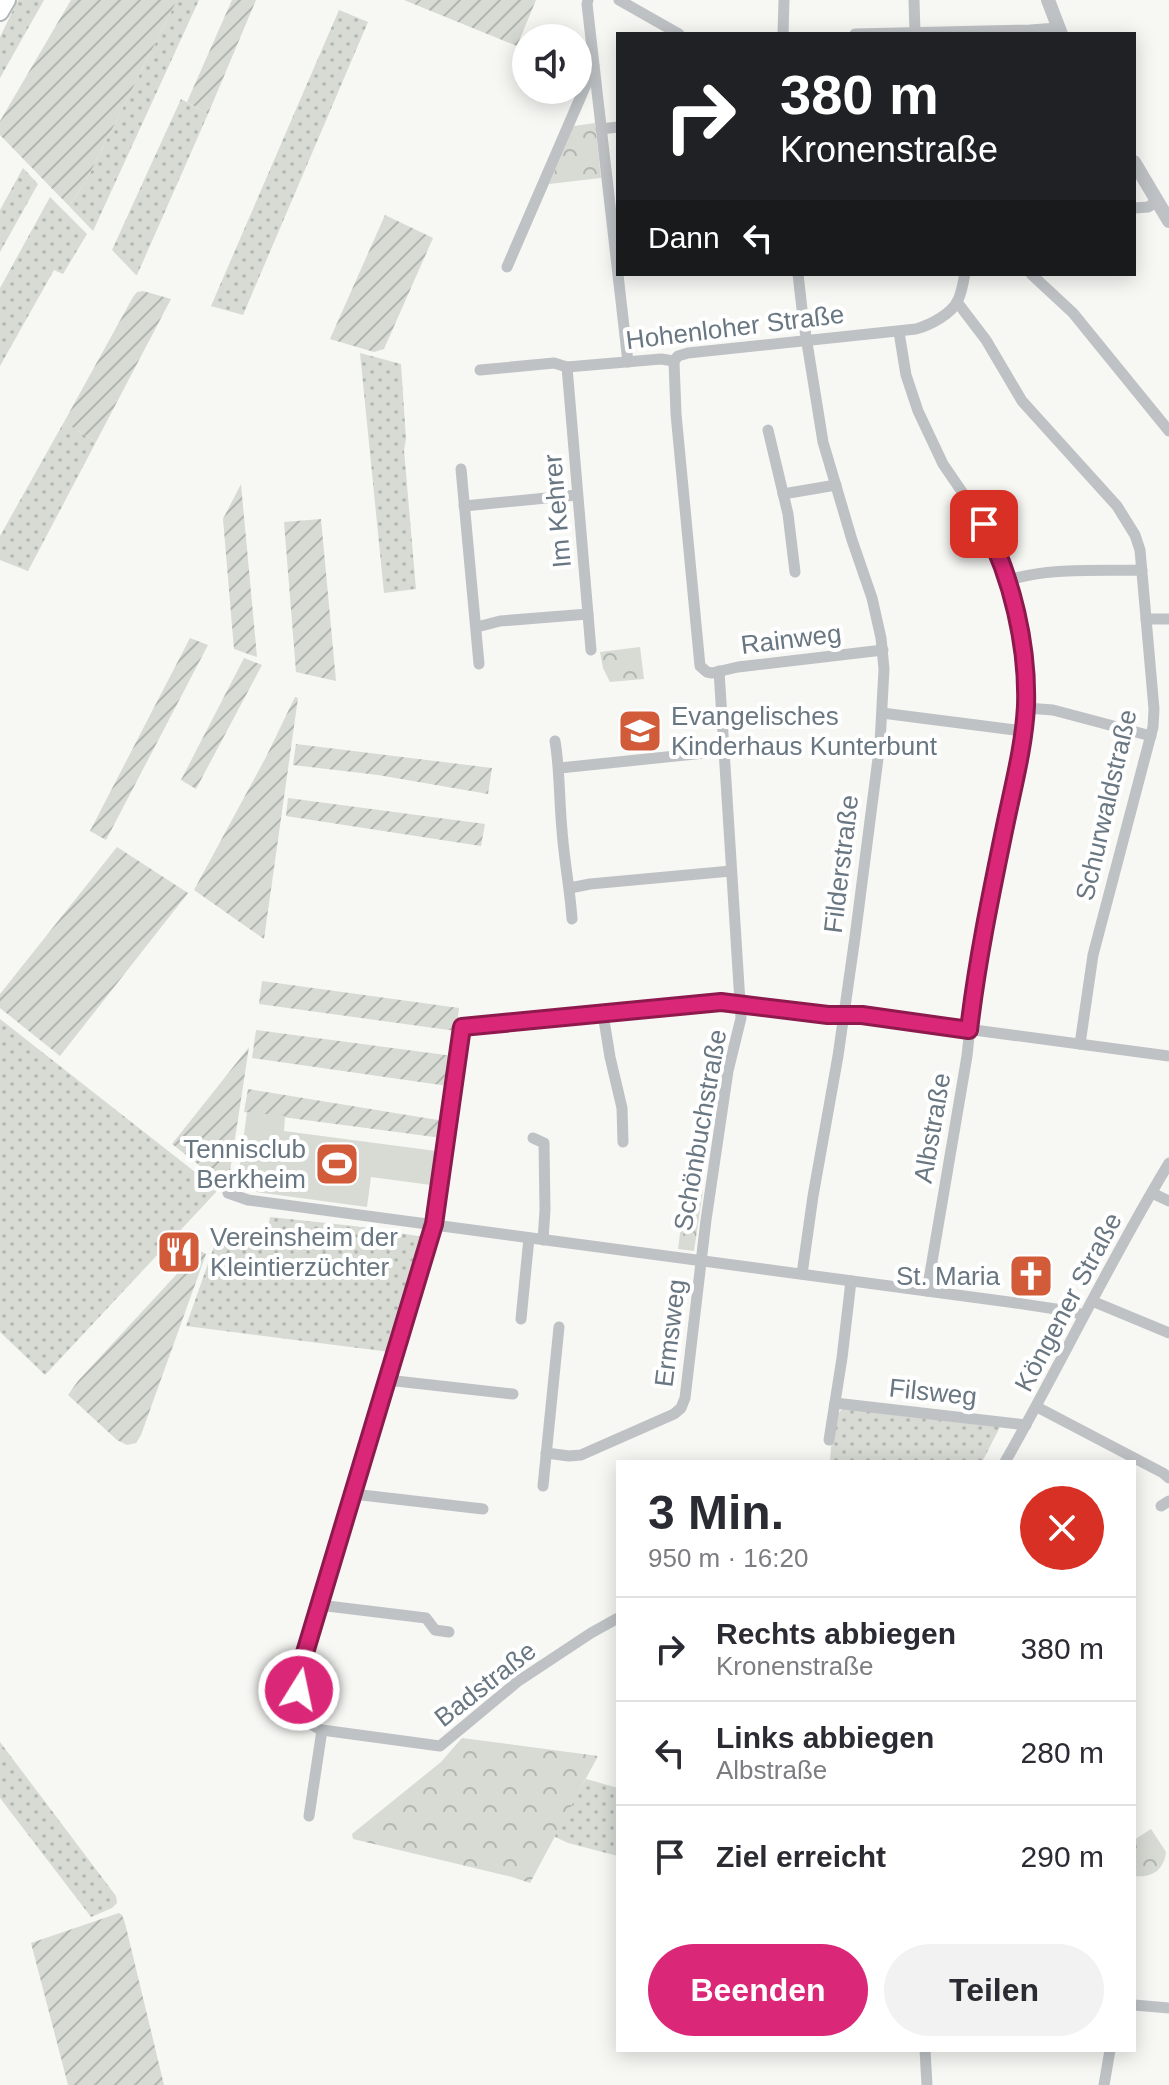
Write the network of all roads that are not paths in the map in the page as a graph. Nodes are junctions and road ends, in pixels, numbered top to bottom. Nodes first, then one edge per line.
1 (7, 0) edge
2 (588, 0) edge
3 (619, 0) edge
4 (784, 0) edge
5 (914, 0) edge
6 (1048, 0) edge
7 (0, 12) edge
8 (1060, 31) edge
9 (675, 32) edge
10 (783, 32) edge
11 (915, 32) edge
12 (956, 32) edge
13 (594, 66) junction
14 (616, 127) edge
15 (601, 129) junction
16 (1136, 165) edge
17 (1158, 201) junction
18 (1136, 208) edge
19 (1169, 221) edge
20 (616, 243) edge
21 (507, 267) dead end
22 (619, 276) edge
23 (798, 276) edge
24 (964, 276) edge
25 (1033, 276) edge
26 (957, 302) junction
27 (899, 332) junction
28 (807, 341) junction
29 (674, 361) junction
30 (628, 362) junction
31 (567, 367) junction
32 (480, 370) dead end
33 (768, 430) dead end
34 (1169, 431) edge
35 (461, 469) dead end
36 (836, 485) junction
37 (783, 494) junction
38 (577, 495) junction
39 (464, 506) junction
40 (1142, 570) junction
41 (795, 572) dead end
42 (1006, 581) junction
43 (588, 614) junction
44 (1146, 619) junction
45 (1169, 619) edge
46 (477, 627) junction
47 (591, 650) dead end
48 (883, 650) junction
49 (479, 664) dead end
50 (719, 671) junction
51 (1026, 708) junction
52 (882, 713) junction
53 (1154, 718) junction
54 (1168, 720) edge
55 (1023, 731) junction
56 (1151, 736) junction
57 (555, 741) dead end
58 (724, 751) junction
59 (560, 768) junction
60 (731, 871) junction
61 (570, 888) junction
62 (572, 919) dead end
63 (740, 1004) junction
64 (603, 1014) junction
65 (844, 1015) junction
66 (969, 1030) junction
67 (1080, 1044) junction
68 (1169, 1056) edge
69 (533, 1138) dead end
70 (623, 1142) dead end
71 (1169, 1163) edge
72 (228, 1193) dead end
73 (1152, 1193) junction
74 (1169, 1201) edge
75 (434, 1224) junction
76 (529, 1238) junction
77 (543, 1240) junction
78 (701, 1261) junction
79 (802, 1274) junction
80 (851, 1281) junction
81 (927, 1291) junction
82 (1092, 1301) junction
83 (1084, 1315) junction
84 (521, 1319) dead end
85 (559, 1327) dead end
86 (1169, 1333) edge
87 (387, 1380) junction
88 (513, 1394) dead end
89 (835, 1403) junction
90 (1037, 1407) junction
91 (1026, 1425) junction
92 (829, 1440) dead end
93 (546, 1453) junction
94 (1006, 1460) edge
95 (1169, 1478) edge
96 (543, 1486) dead end
97 (353, 1494) junction
98 (483, 1509) dead end
99 (319, 1605) junction
100 (616, 1619) edge
101 (449, 1632) dead end
102 (322, 1730) junction
103 (309, 1816) dead end
104 (1136, 2005) edge
105 (1169, 2008) edge
106 (925, 2052) edge
107 (1110, 2052) edge
108 (927, 2081) edge
109 (1104, 2085) edge

1 - 7 main road
2 - 13 street
3 - 9 street
4 - 10 street
5 - 11 street
6 - 8 street
8 - 12 street
13 - 15 street
13 - 21 street
14 - 15 street
15 - 20 street
16 - 17 street
17 - 18 street
17 - 19 street
22 - 30 street
23 - 28 street, Filderstraße
24 - 26 street
25 - 34 street
26 - 27 street, Hohenloher Straße
26 - 40 street, Schurwaldstraße
27 - 28 street, Hohenloher Straße
27 - 42 street, Albstraße
28 - 29 street, Hohenloher Straße
28 - 36 street, Filderstraße
29 - 30 street, Hohenloher Straße
29 - 50 street, Rainweg
30 - 31 street, Hohenloher Straße
31 - 32 street, Hohenloher Straße
31 - 38 street, Im Kehrer
33 - 37 street
35 - 39 street
36 - 37 street
36 - 48 street, Filderstraße
37 - 41 street
38 - 39 street
38 - 43 street, Im Kehrer
39 - 46 street
40 - 42 street
40 - 44 street, Schurwaldstraße
42 - 51 street, Albstraße
43 - 46 street
43 - 47 street, Im Kehrer
44 - 45 street
44 - 53 street, Schurwaldstraße
46 - 49 street
48 - 50 street, Rainweg
48 - 52 street, Filderstraße
50 - 58 street, Schönbuchstraße
51 - 55 street, Albstraße
51 - 56 street
52 - 55 street
52 - 65 street, Filderstraße
53 - 54 street
53 - 56 street, Schurwaldstraße
55 - 66 street, Albstraße
56 - 67 street, Schurwaldstraße
57 - 59 street
58 - 59 street
58 - 60 street, Schönbuchstraße
59 - 61 street
60 - 61 street
60 - 63 street, Schönbuchstraße
61 - 62 street
63 - 64 street
63 - 65 street
63 - 78 street, Schönbuchstraße
64 - 70 street
64 - 75 street
65 - 66 street
65 - 79 street, Filderstraße
66 - 67 street
66 - 81 street, Albstraße
67 - 68 street
69 - 77 street
71 - 73 street, Köngener Straße
72 - 75 street
73 - 74 street
73 - 82 street, Köngener Straße
75 - 76 street
75 - 87 street
76 - 77 street
76 - 84 street
77 - 78 street
78 - 79 street
78 - 93 street, Ermsweg
79 - 80 street
80 - 81 street
80 - 89 street
81 - 83 street
82 - 83 street, Köngener Straße
82 - 86 street
83 - 90 street, Köngener Straße
85 - 93 street
87 - 88 street
87 - 97 street
89 - 91 street, Filsweg
89 - 92 street
90 - 91 street, Köngener Straße
90 - 95 street
91 - 94 street, Köngener Straße
93 - 96 street
97 - 98 street
97 - 99 street
99 - 101 street
99 - 102 street
100 - 102 street, Badstraße
102 - 103 street
104 - 105 street
106 - 108 street
107 - 109 street

